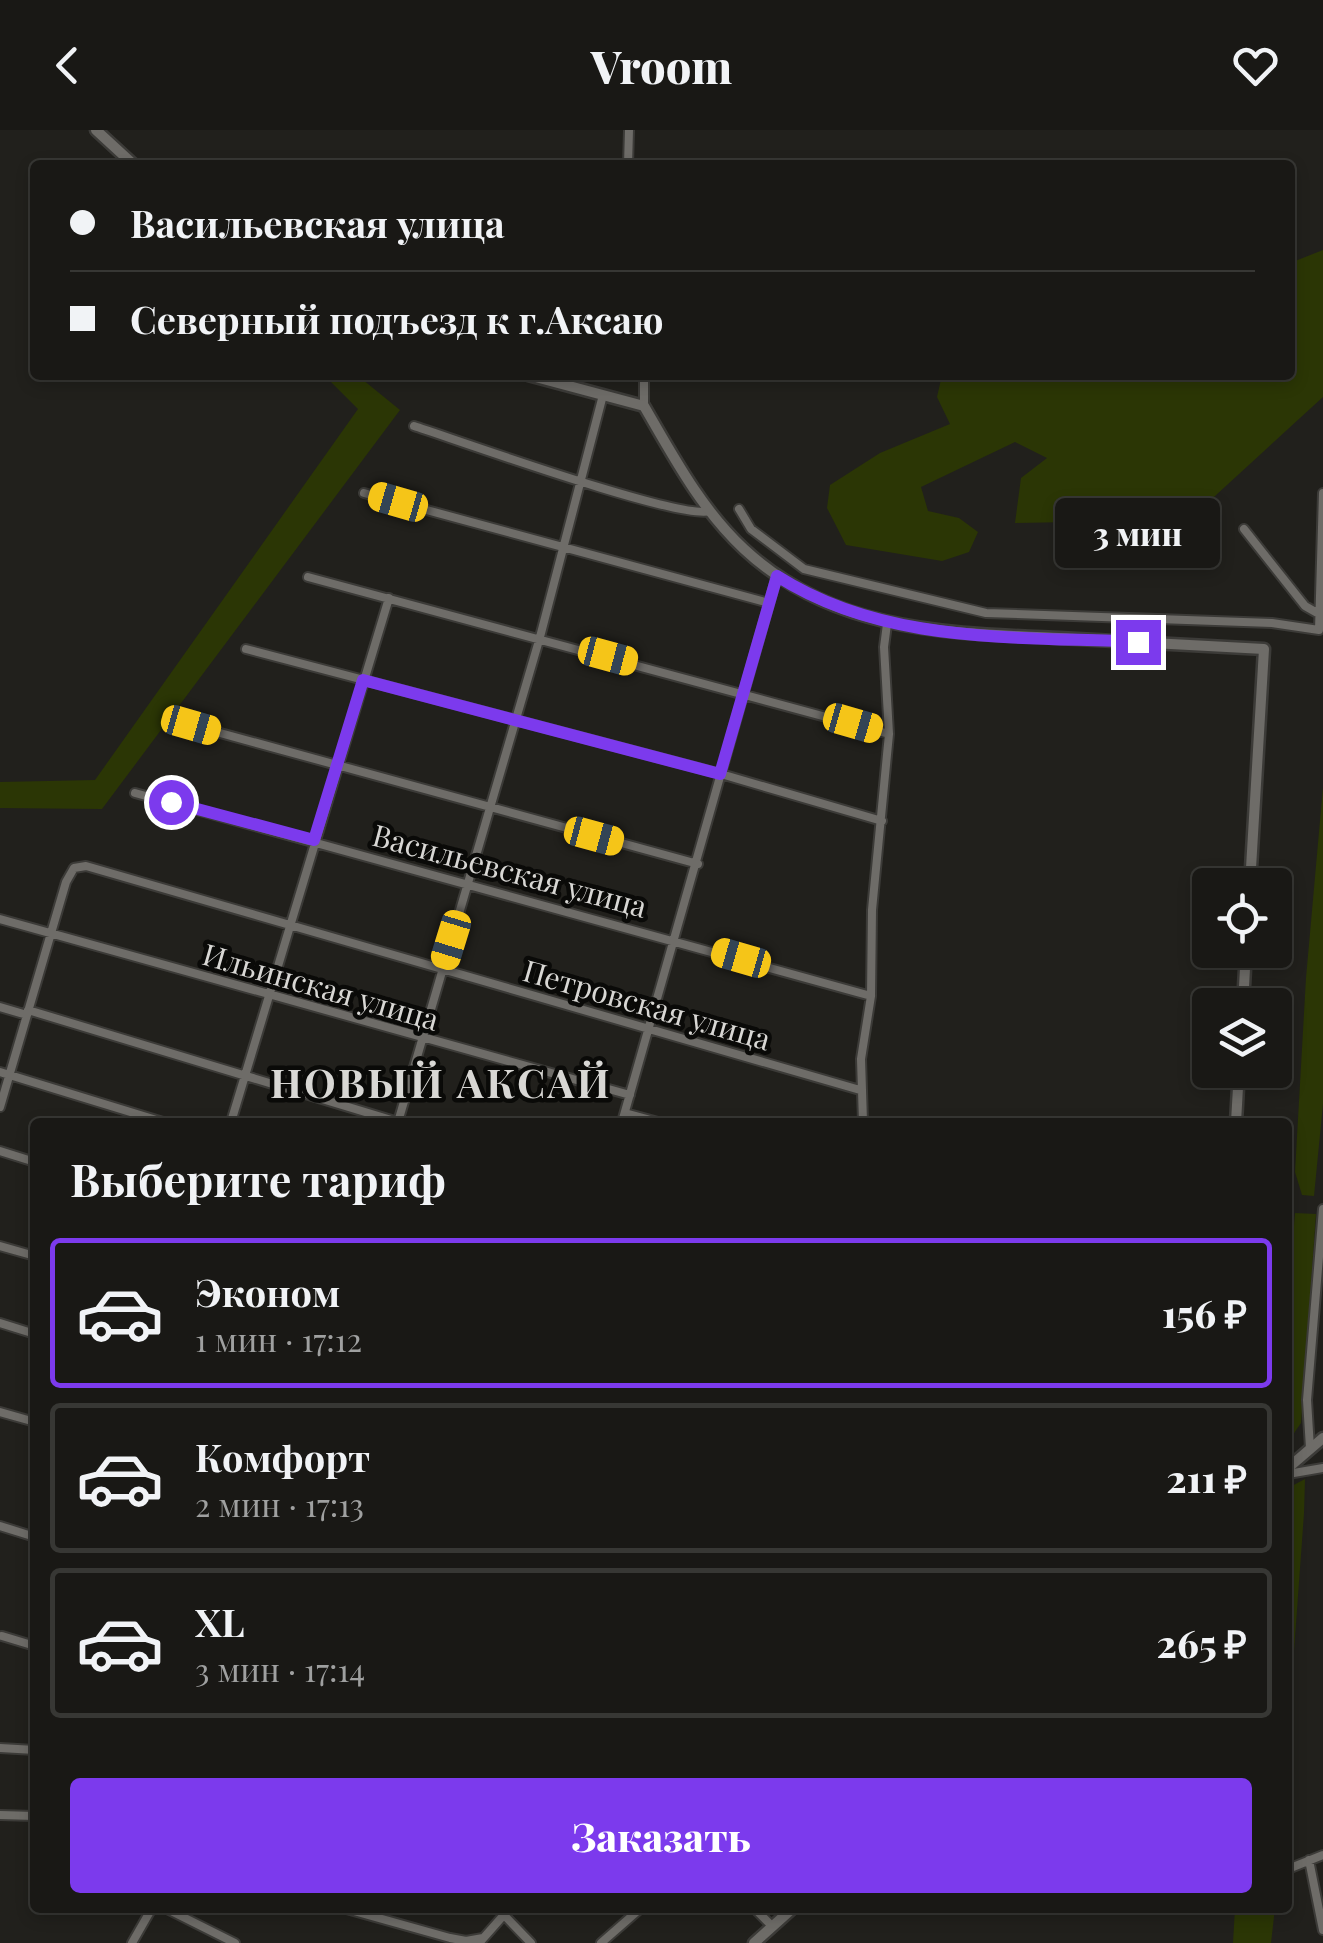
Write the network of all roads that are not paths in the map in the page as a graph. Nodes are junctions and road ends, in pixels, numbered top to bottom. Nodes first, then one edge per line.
1 (96, 130) edge
2 (629, 130) edge
3 (129, 160) edge
4 (628, 160) edge
5 (547, 380) edge
6 (644, 380) edge
7 (603, 395) junction
8 (644, 406) junction
9 (414, 426) dead end
10 (581, 481) junction
11 (1323, 492) edge
12 (364, 493) dead end
13 (739, 509) dead end
14 (710, 511) junction
15 (1244, 529) dead end
16 (1322, 530) edge
17 (563, 547) junction
18 (308, 576) dead end
19 (777, 576) junction
20 (389, 598) junction
21 (769, 602) junction
22 (1320, 607) edge
23 (887, 624) junction
24 (1321, 632) edge
25 (540, 638) junction
26 (246, 649) dead end
27 (363, 680) junction
28 (744, 692) junction
29 (514, 722) junction
30 (191, 725) dead end
31 (889, 734) junction
32 (338, 767) junction
33 (720, 774) junction
34 (135, 792) dead end
35 (491, 808) junction
36 (882, 821) junction
37 (314, 840) junction
38 (698, 864) junction
39 (1251, 868) edge
40 (469, 882) junction
41 (0, 919) edge
42 (290, 928) junction
43 (52, 934) junction
44 (676, 939) junction
45 (442, 969) junction
46 (270, 995) junction
47 (872, 996) junction
48 (0, 1007) edge
49 (28, 1012) junction
50 (650, 1028) junction
51 (421, 1038) junction
52 (5, 1073) edge
53 (245, 1074) junction
54 (1238, 1088) edge
55 (860, 1090) junction
56 (630, 1095) junction
57 (0, 1106) edge
58 (150, 1118) edge
59 (233, 1118) edge
60 (385, 1118) edge
61 (399, 1118) edge
62 (623, 1118) edge
63 (863, 1118) edge
64 (1236, 1118) edge
65 (0, 1151) edge
66 (30, 1160) edge
67 (1323, 1209) edge
68 (0, 1246) edge
69 (30, 1255) edge
70 (0, 1323) edge
71 (30, 1332) edge
72 (0, 1412) edge
73 (30, 1421) edge
74 (1323, 1438) edge
75 (1310, 1448) junction
76 (1292, 1467) edge
77 (1323, 1468) edge
78 (1292, 1471) edge
79 (0, 1526) edge
80 (30, 1535) edge
81 (2, 1636) edge
82 (30, 1644) edge
83 (0, 1748) edge
84 (30, 1750) edge
85 (0, 1815) edge
86 (30, 1816) edge
87 (1323, 1855) edge
88 (1309, 1860) junction
89 (1292, 1867) edge
90 (149, 1913) edge
91 (175, 1913) edge
92 (372, 1913) edge
93 (505, 1913) edge
94 (508, 1913) edge
95 (635, 1913) edge
96 (759, 1913) edge
97 (787, 1913) edge
98 (772, 1926) junction
99 (1323, 1930) edge
100 (481, 1940) edge
101 (132, 1943) edge
102 (235, 1943) edge
103 (530, 1943) edge
104 (601, 1943) edge
105 (754, 1943) edge

1 - 3 street
2 - 4 street
5 - 7 street
6 - 8 street
7 - 8 street
7 - 10 street
8 - 14 street
9 - 10 street
10 - 14 street
10 - 17 street
11 - 16 street
12 - 17 street
13 - 24 street
14 - 19 street
15 - 22 street
16 - 22 street
17 - 21 street
17 - 25 street
18 - 20 street
19 - 21 street
19 - 23 street
20 - 25 street
20 - 27 street
21 - 28 street
22 - 24 street
23 - 31 street
23 - 39 street
25 - 28 street
25 - 29 street
26 - 27 street
27 - 29 street
27 - 32 street
28 - 31 street
28 - 33 street
29 - 33 street
29 - 35 street
30 - 32 street
31 - 36 street
32 - 35 street
32 - 37 street
33 - 36 street
33 - 38 street
34 - 37 street, Васильевская улица
35 - 38 street
35 - 40 street
36 - 47 street
37 - 40 street, Васильевская улица
37 - 42 street
38 - 44 street
40 - 44 street, Васильевская улица
40 - 45 street
41 - 43 street, Ильинская улица
42 - 43 street, Петровская улица
42 - 45 street, Петровская улица
42 - 46 street
43 - 46 street, Ильинская улица
43 - 49 street
44 - 47 street, Васильевская улица
44 - 50 street
45 - 50 street, Петровская улица
45 - 51 street
46 - 51 street, Ильинская улица
46 - 53 street
47 - 55 street
48 - 49 street
49 - 52 street
49 - 53 street
50 - 55 street, Петровская улица
50 - 56 street
51 - 56 street, Ильинская улица
51 - 61 street
52 - 57 street
52 - 58 street
53 - 59 street
53 - 60 street
54 - 64 street
55 - 63 street
56 - 62 street
65 - 66 street
67 - 75 street
68 - 69 street
70 - 71 street
72 - 73 street
74 - 75 street
75 - 76 street
77 - 78 street
79 - 80 street
81 - 82 street
83 - 84 street
85 - 86 street
87 - 88 street
88 - 89 street
88 - 99 street
90 - 101 street
91 - 102 street
92 - 100 street
93 - 100 street
94 - 103 street
95 - 104 street
96 - 98 street
97 - 98 street
98 - 105 street

